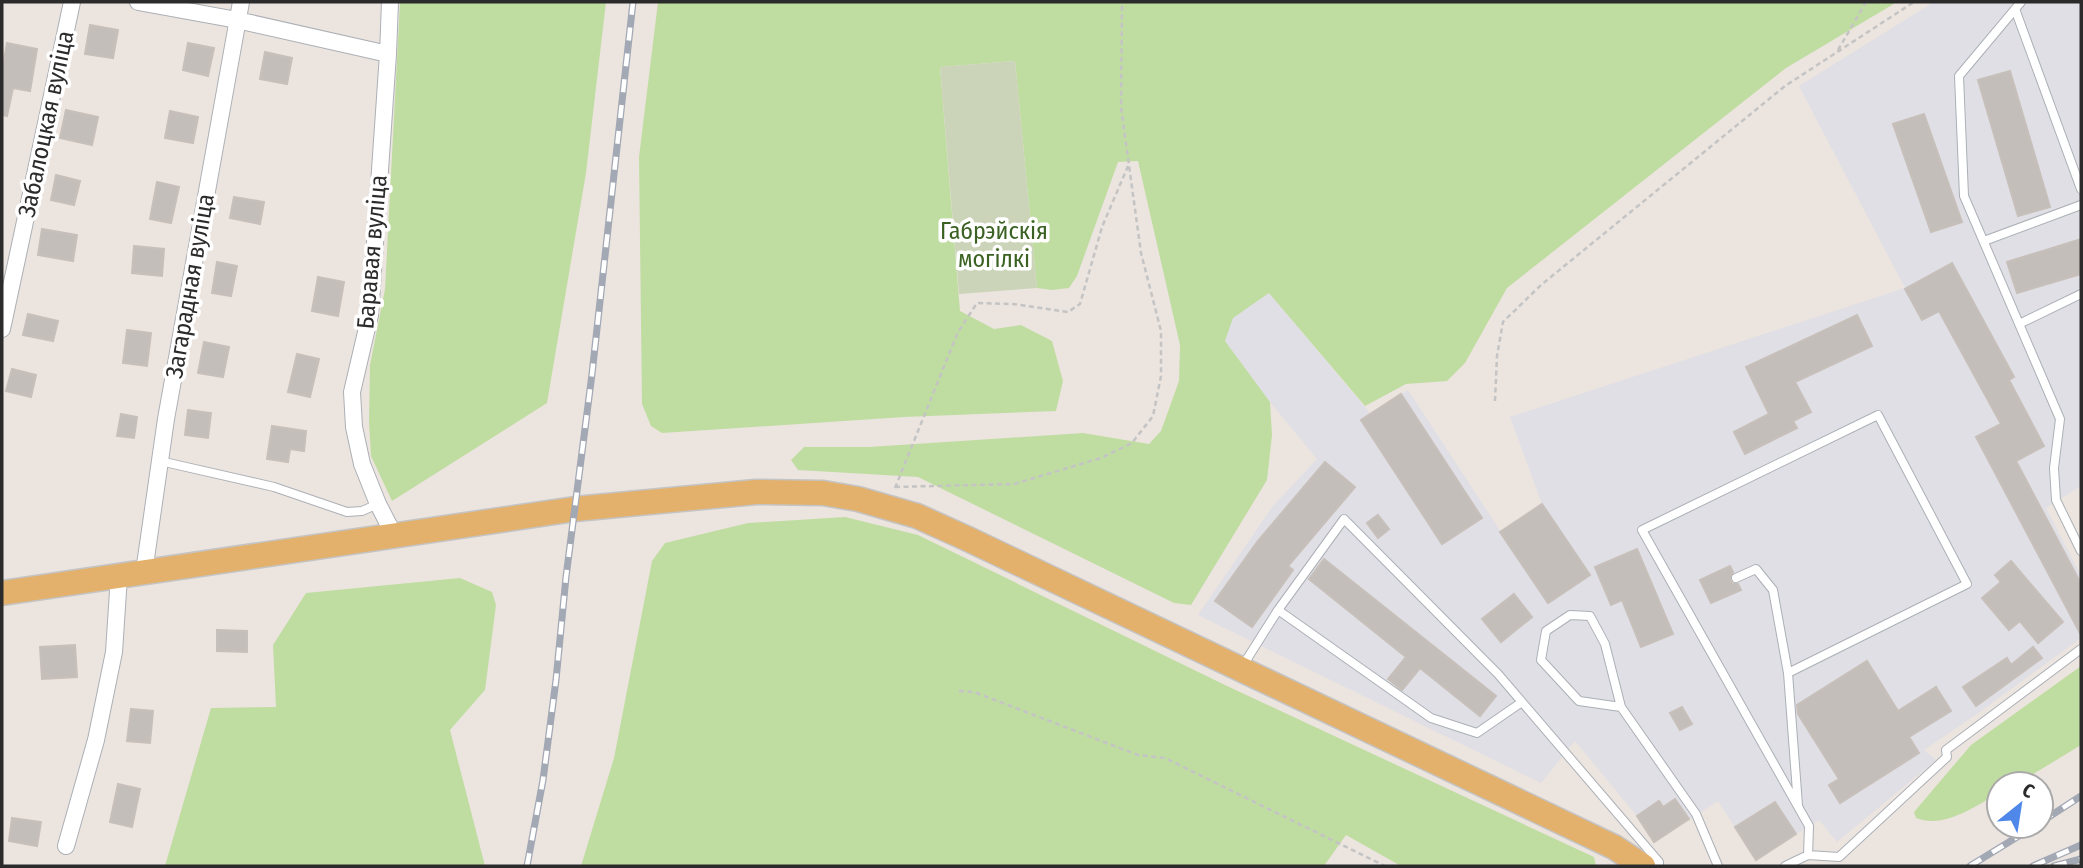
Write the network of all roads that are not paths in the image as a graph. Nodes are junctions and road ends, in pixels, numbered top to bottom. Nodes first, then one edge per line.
1 (72, 2) edge
2 (138, 2) edge
3 (241, 2) edge
4 (390, 2) edge
5 (2018, 5) edge
6 (237, 20) junction
7 (388, 54) junction
8 (2081, 189) edge
9 (2081, 205) edge
10 (1984, 241) junction
11 (2081, 294) edge
12 (2019, 324) junction
13 (2, 329) edge
14 (160, 461) junction
15 (378, 504) junction
16 (394, 535) junction
17 (2081, 551) edge
18 (144, 572) junction
19 (119, 576) junction
20 (1735, 578) dead end
21 (2, 593) edge
22 (1278, 611) junction
23 (2081, 649) edge
24 (1241, 668) junction
25 (1787, 673) junction
26 (1522, 702) junction
27 (1621, 707) junction
28 (1798, 805) junction
29 (66, 846) dead end
30 (1808, 855) junction
31 (1643, 866) edge
32 (1659, 866) edge
33 (1718, 866) edge
34 (1785, 866) edge

1 - 13 street, Забалоцкая вуліца
2 - 6 street
3 - 6 street, Загарадная вуліца
4 - 7 street, Баравая вуліца
5 - 8 lane
5 - 10 lane
6 - 7 street
6 - 14 street, Загарадная вуліца
7 - 15 street, Баравая вуліца
9 - 10 lane
10 - 12 lane
11 - 12 lane
12 - 17 lane
14 - 15 lane
14 - 18 street, Загарадная вуліца
15 - 16 street, Баравая вуліца
16 - 18 main road
16 - 24 main road
18 - 19 main road
19 - 21 main road
19 - 29 street
20 - 25 lane
22 - 24 lane
22 - 26 lane
22 - 26 lane
23 - 30 lane
24 - 31 main road
25 - 28 lane
25 - 28 lane
26 - 32 lane
27 - 27 lane
27 - 33 lane
28 - 30 lane
30 - 34 lane

